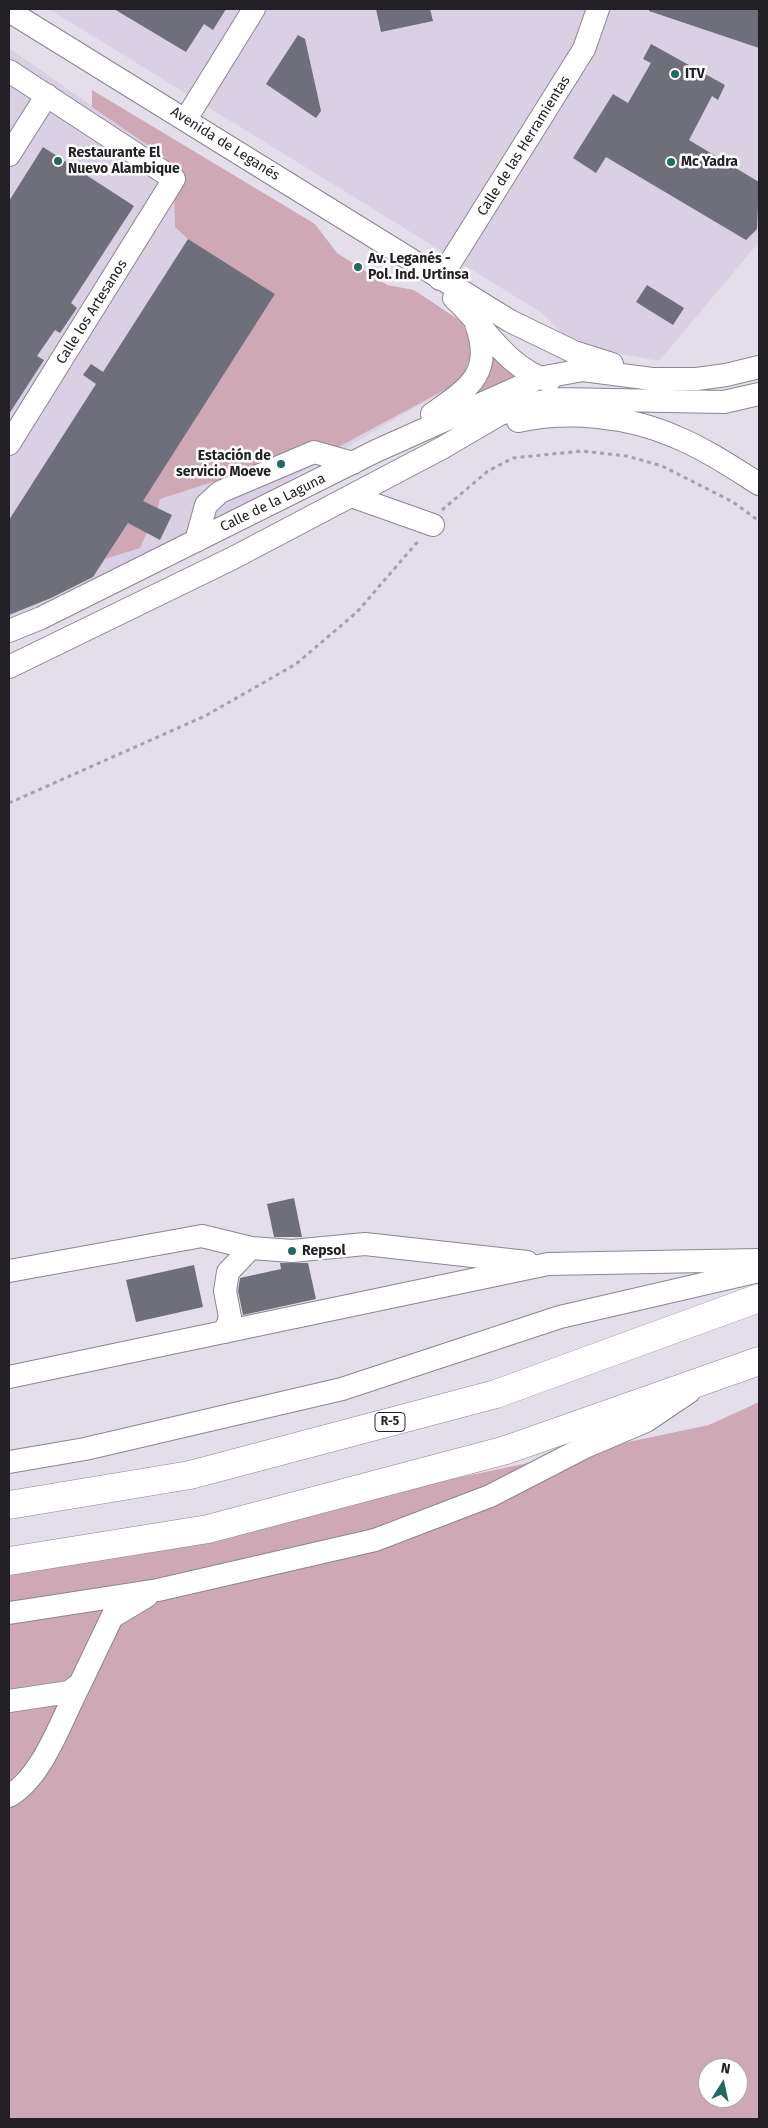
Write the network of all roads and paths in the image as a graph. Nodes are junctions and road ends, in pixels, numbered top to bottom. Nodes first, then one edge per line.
1 (254, 9) edge
2 (598, 9) edge
3 (9, 11) edge
4 (9, 71) edge
5 (47, 96) junction
6 (186, 119) junction
7 (9, 155) edge
8 (440, 279) junction
9 (474, 316) junction
10 (759, 367) edge
11 (539, 378) junction
12 (697, 379) junction
13 (759, 394) edge
14 (674, 402) junction
15 (9, 444) edge
16 (442, 448) junction
17 (376, 451) junction
18 (353, 463) junction
19 (759, 484) edge
20 (351, 496) junction
21 (759, 521) edge
22 (432, 525) junction
23 (196, 541) junction
24 (9, 631) edge
25 (9, 667) edge
26 (9, 802) edge
27 (251, 1248) junction
28 (759, 1260) edge
29 (548, 1264) junction
30 (9, 1271) edge
31 (759, 1271) edge
32 (759, 1298) edge
33 (225, 1332) junction
34 (759, 1361) edge
35 (9, 1377) edge
36 (707, 1379) junction
37 (9, 1462) edge
38 (9, 1505) edge
39 (9, 1562) edge
40 (158, 1590) junction
41 (9, 1613) edge
42 (80, 1684) junction
43 (9, 1701) edge
44 (9, 1796) edge

1 - 6 street
2 - 8 street, Calle de las Herramientas
3 - 6 street, Avenida de Leganés
4 - 5 street
5 - 7 street
5 - 15 street, Calle los Artesanos
6 - 8 street, Avenida de Leganés
8 - 9 street, Avenida de Leganés
8 - 12 street, Avenida de Leganés
9 - 11 street, Avenida de Leganés
9 - 17 street
10 - 12 street
11 - 12 street, Calle de la Laguna
11 - 14 street, Avenida de Leganés
11 - 17 street, Calle de la Laguna
13 - 14 street
14 - 16 street
16 - 19 street
16 - 20 street, Calle de la Laguna
17 - 18 street, Calle de la Laguna
18 - 23 street, Calle de la Laguna
18 - 23 street
20 - 22 street
20 - 25 street, Calle de la Laguna
21 - 22 path
22 - 26 path
23 - 24 street, Calle de la Laguna
27 - 29 street
27 - 30 street
27 - 33 street
28 - 29 street
29 - 33 street
31 - 37 street
32 - 38 highway, R-5
33 - 35 street
34 - 36 highway
36 - 39 highway
36 - 40 street
40 - 41 street
40 - 42 street
42 - 43 street
42 - 44 street

